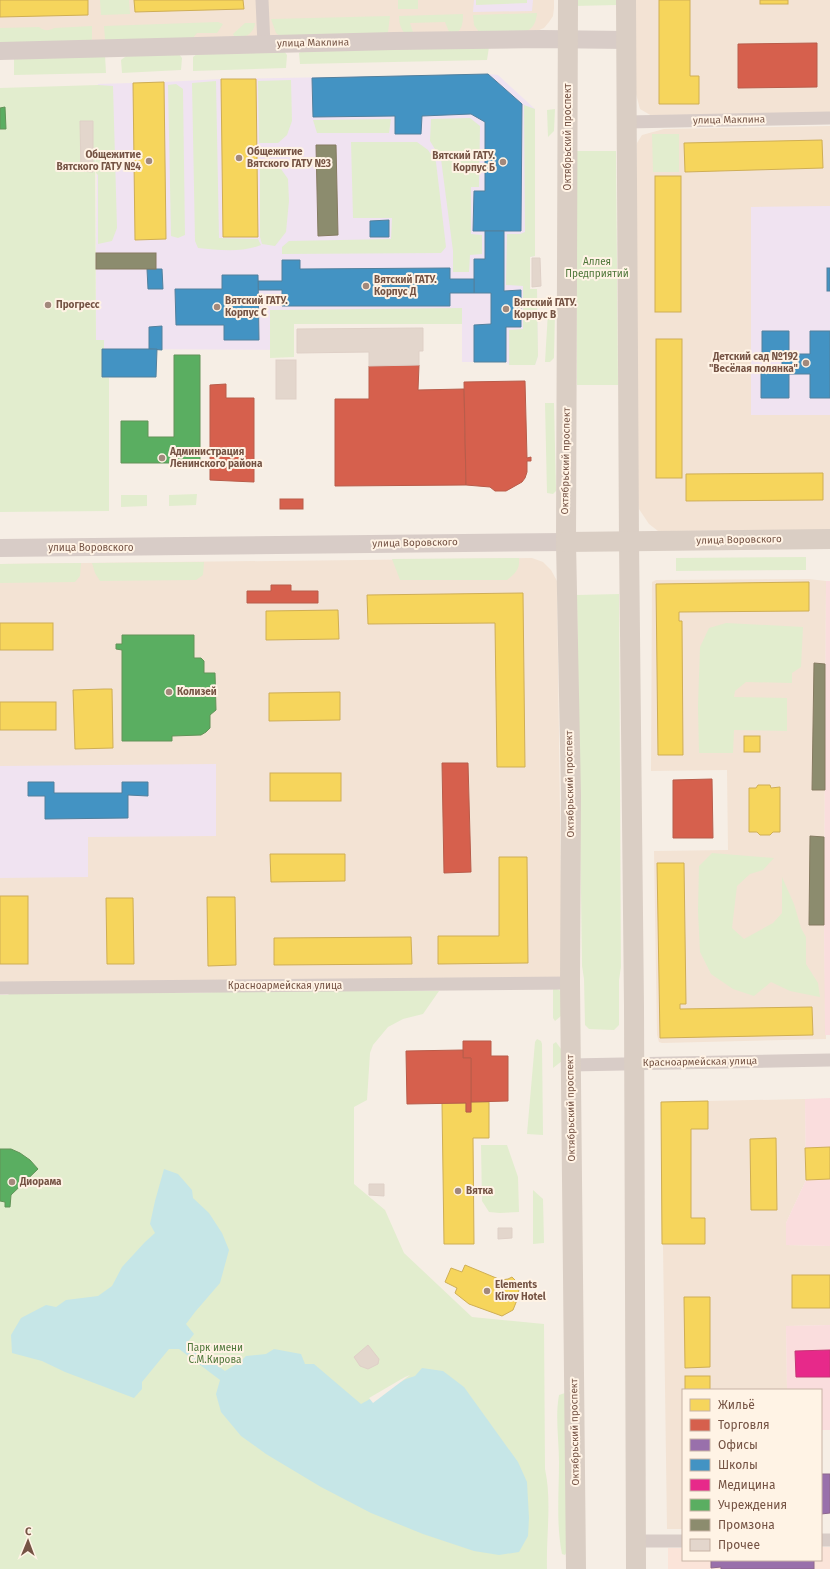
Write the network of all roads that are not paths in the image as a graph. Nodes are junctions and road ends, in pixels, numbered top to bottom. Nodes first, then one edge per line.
1 (262, 0) edge
2 (568, 0) edge
3 (626, 0) edge
4 (568, 40) junction
5 (627, 40) junction
6 (264, 44) junction
7 (0, 51) edge
8 (830, 118) edge
9 (627, 122) junction
10 (830, 539) edge
11 (629, 541) junction
12 (566, 542) junction
13 (0, 548) edge
14 (570, 983) junction
15 (0, 988) edge
16 (830, 1060) edge
17 (633, 1064) junction
18 (571, 1065) junction
19 (635, 1541) junction
20 (682, 1541) edge
21 (576, 1569) edge
22 (636, 1569) edge

1 - 6 street
2 - 4 main road, Октябрьский проспект
3 - 5 main road
4 - 5 street, улица Маклина
4 - 6 street, улица Маклина
4 - 12 main road, Октябрьский проспект
5 - 9 main road
6 - 7 street, улица Маклина
8 - 9 street, улица Маклина
9 - 11 main road
10 - 11 main road, улица Воровского
11 - 12 main road, улица Воровского
11 - 17 main road
12 - 13 street, улица Воровского
12 - 14 main road, Октябрьский проспект
14 - 15 street, Красноармейская улица
14 - 18 main road, Октябрьский проспект
16 - 17 street, Красноармейская улица
17 - 18 street, Красноармейская улица
17 - 19 main road
18 - 21 main road, Октябрьский проспект
19 - 20 street
19 - 22 main road

